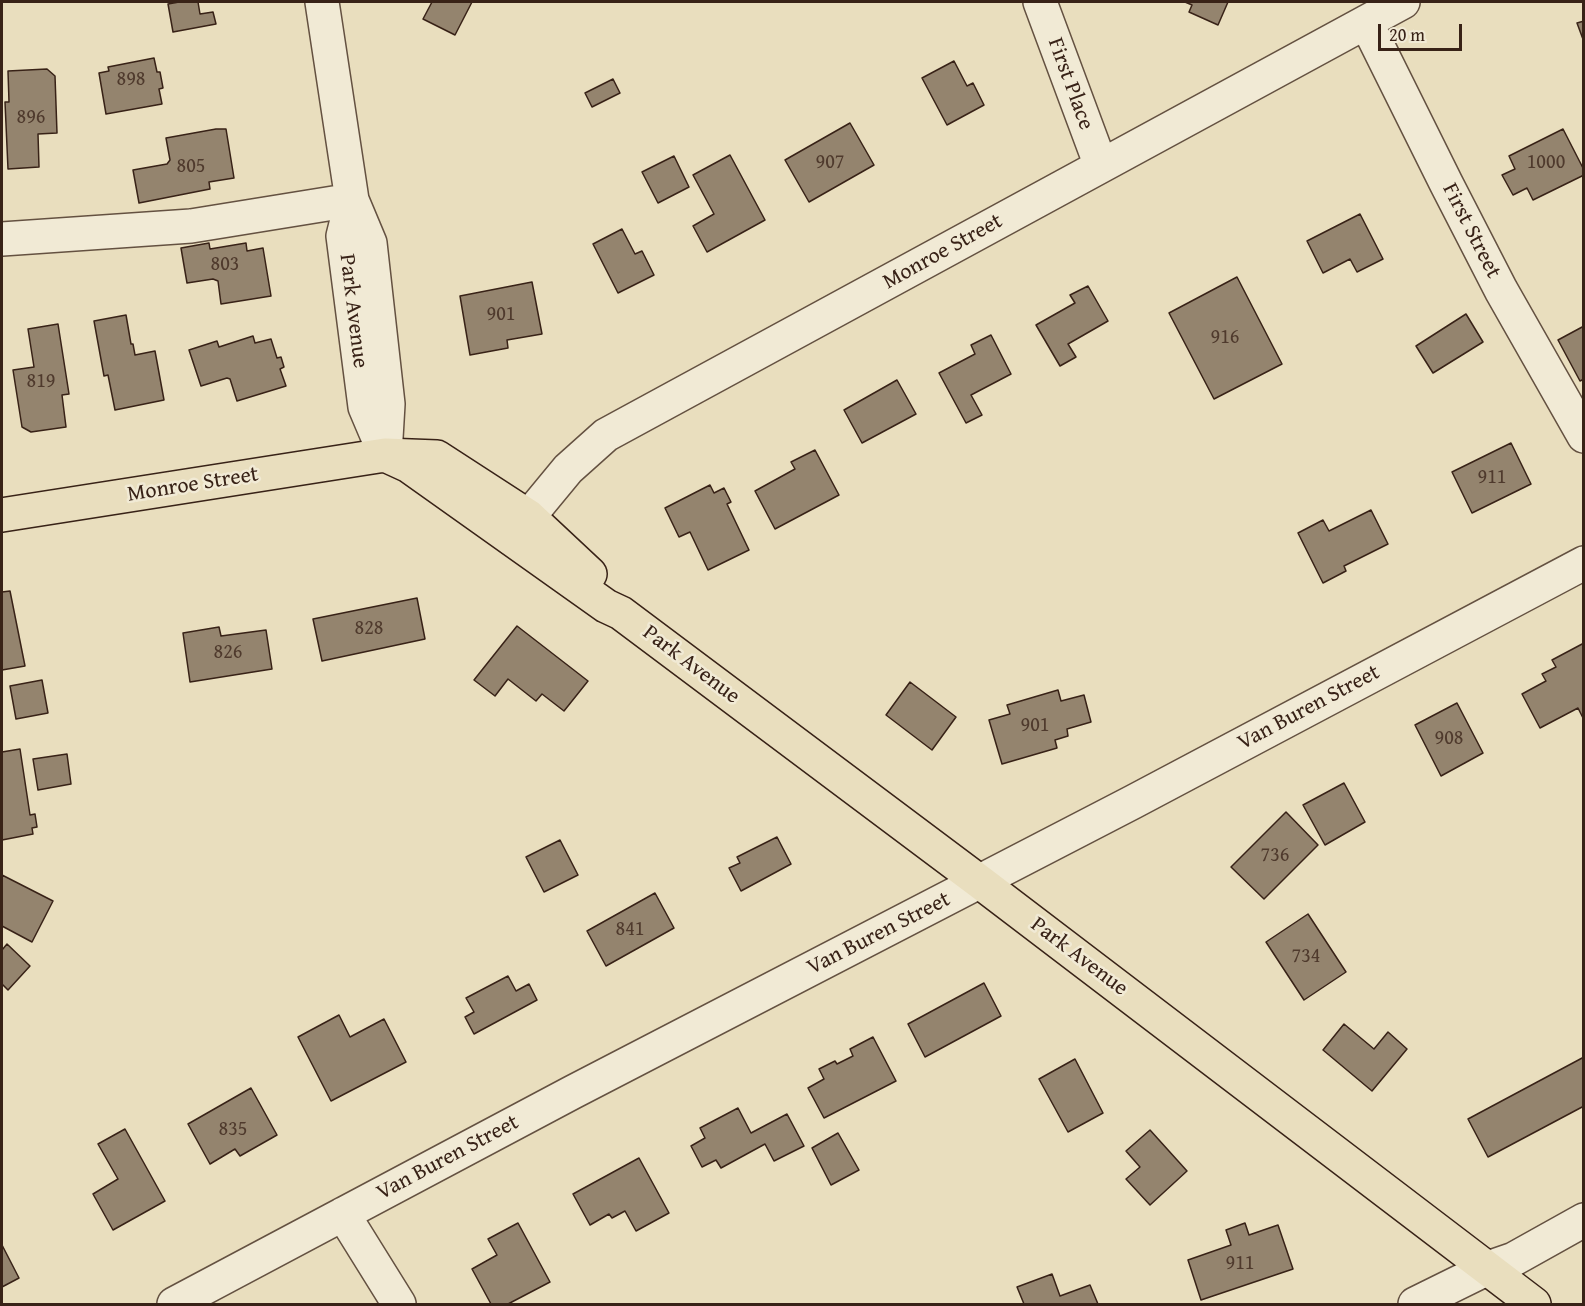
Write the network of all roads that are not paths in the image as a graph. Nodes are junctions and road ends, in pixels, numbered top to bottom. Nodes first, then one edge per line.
1 (322, 2) edge
2 (1040, 2) edge
3 (1403, 2) edge
4 (1366, 21) junction
5 (1101, 166) junction
6 (352, 200) junction
7 (2, 239) edge
8 (1584, 436) edge
9 (385, 455) junction
10 (2, 515) edge
11 (520, 527) junction
12 (1584, 563) edge
13 (980, 882) junction
14 (343, 1214) junction
15 (1584, 1220) edge
16 (1488, 1268) junction
17 (174, 1305) edge
18 (399, 1305) edge
19 (1416, 1305) edge
20 (1534, 1305) edge

1 - 6 street, Park Avenue
2 - 5 street, First Place
3 - 4 street, Monroe Street
4 - 5 street, Monroe Street
4 - 8 street, First Street
5 - 11 street, Monroe Street
6 - 7 street
6 - 9 street, Park Avenue
9 - 10 main road, Monroe Street
9 - 11 main road, Park Avenue
11 - 13 main road, Park Avenue
12 - 13 street, Van Buren Street
13 - 14 street, Van Buren Street
13 - 16 main road, Park Avenue
14 - 17 street, Van Buren Street
14 - 18 street
15 - 16 street
16 - 19 street
16 - 20 main road, Park Avenue

